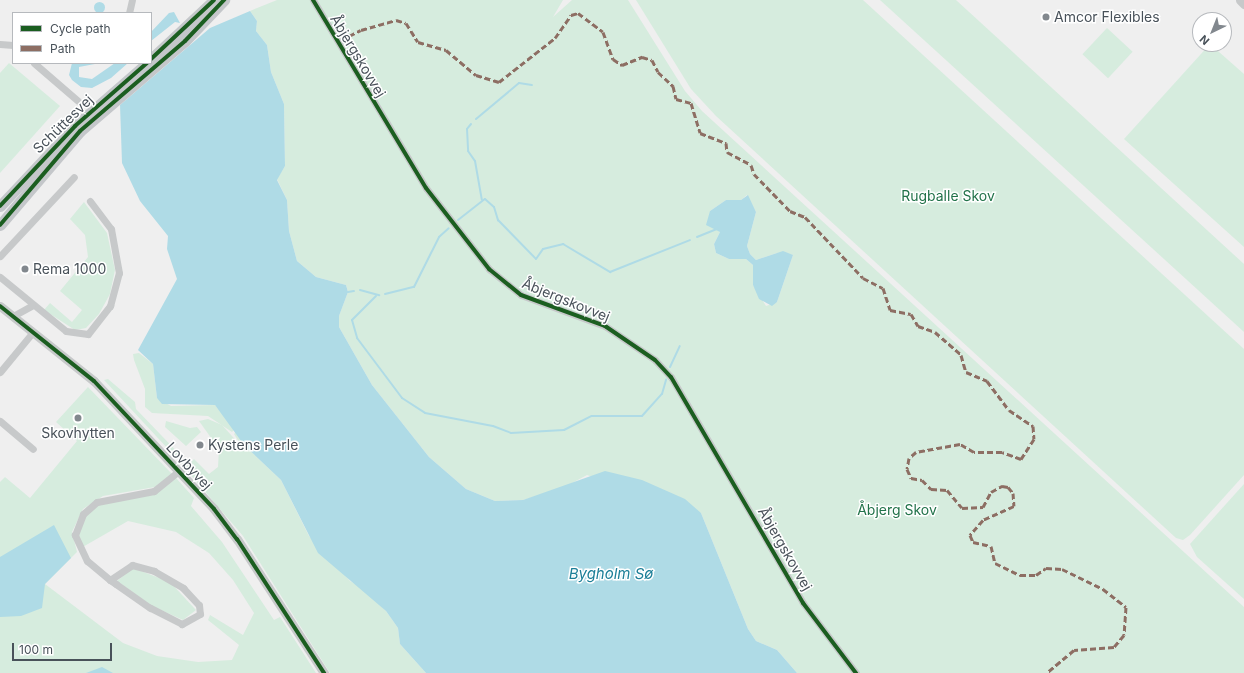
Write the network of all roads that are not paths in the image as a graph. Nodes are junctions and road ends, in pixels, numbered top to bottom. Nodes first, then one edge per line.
1 (132, 0) edge
2 (214, 0) edge
3 (224, 0) edge
4 (312, 0) edge
5 (1240, 0) edge
6 (1244, 4) edge
7 (129, 12) edge
8 (0, 44) edge
9 (12, 45) edge
10 (152, 58) edge
11 (146, 64) edge
12 (34, 65) edge
13 (78, 101) dead end
14 (74, 177) dead end
15 (90, 201) dead end
16 (0, 206) edge
17 (0, 225) edge
18 (0, 256) edge
19 (0, 277) edge
20 (0, 306) edge
21 (32, 306) junction
22 (13, 316) junction
23 (34, 332) junction
24 (0, 372) edge
25 (0, 421) edge
26 (33, 449) dead end
27 (179, 471) junction
28 (110, 580) junction
29 (324, 673) edge
30 (856, 673) edge

1 - 7 street
2 - 10 main road
3 - 17 main road, Schüttesvej
4 - 30 street, Åbjergskovvej
5 - 6 street
8 - 9 street
11 - 16 main road, Schüttesvej
12 - 13 street
14 - 18 street
15 - 21 street
19 - 21 street
20 - 22 street, Lovbyvej
21 - 22 street
22 - 23 street, Lovbyvej
23 - 24 street
23 - 27 street, Lovbyvej
25 - 26 street
27 - 28 street
27 - 29 street, Lovbyvej
28 - 28 street

